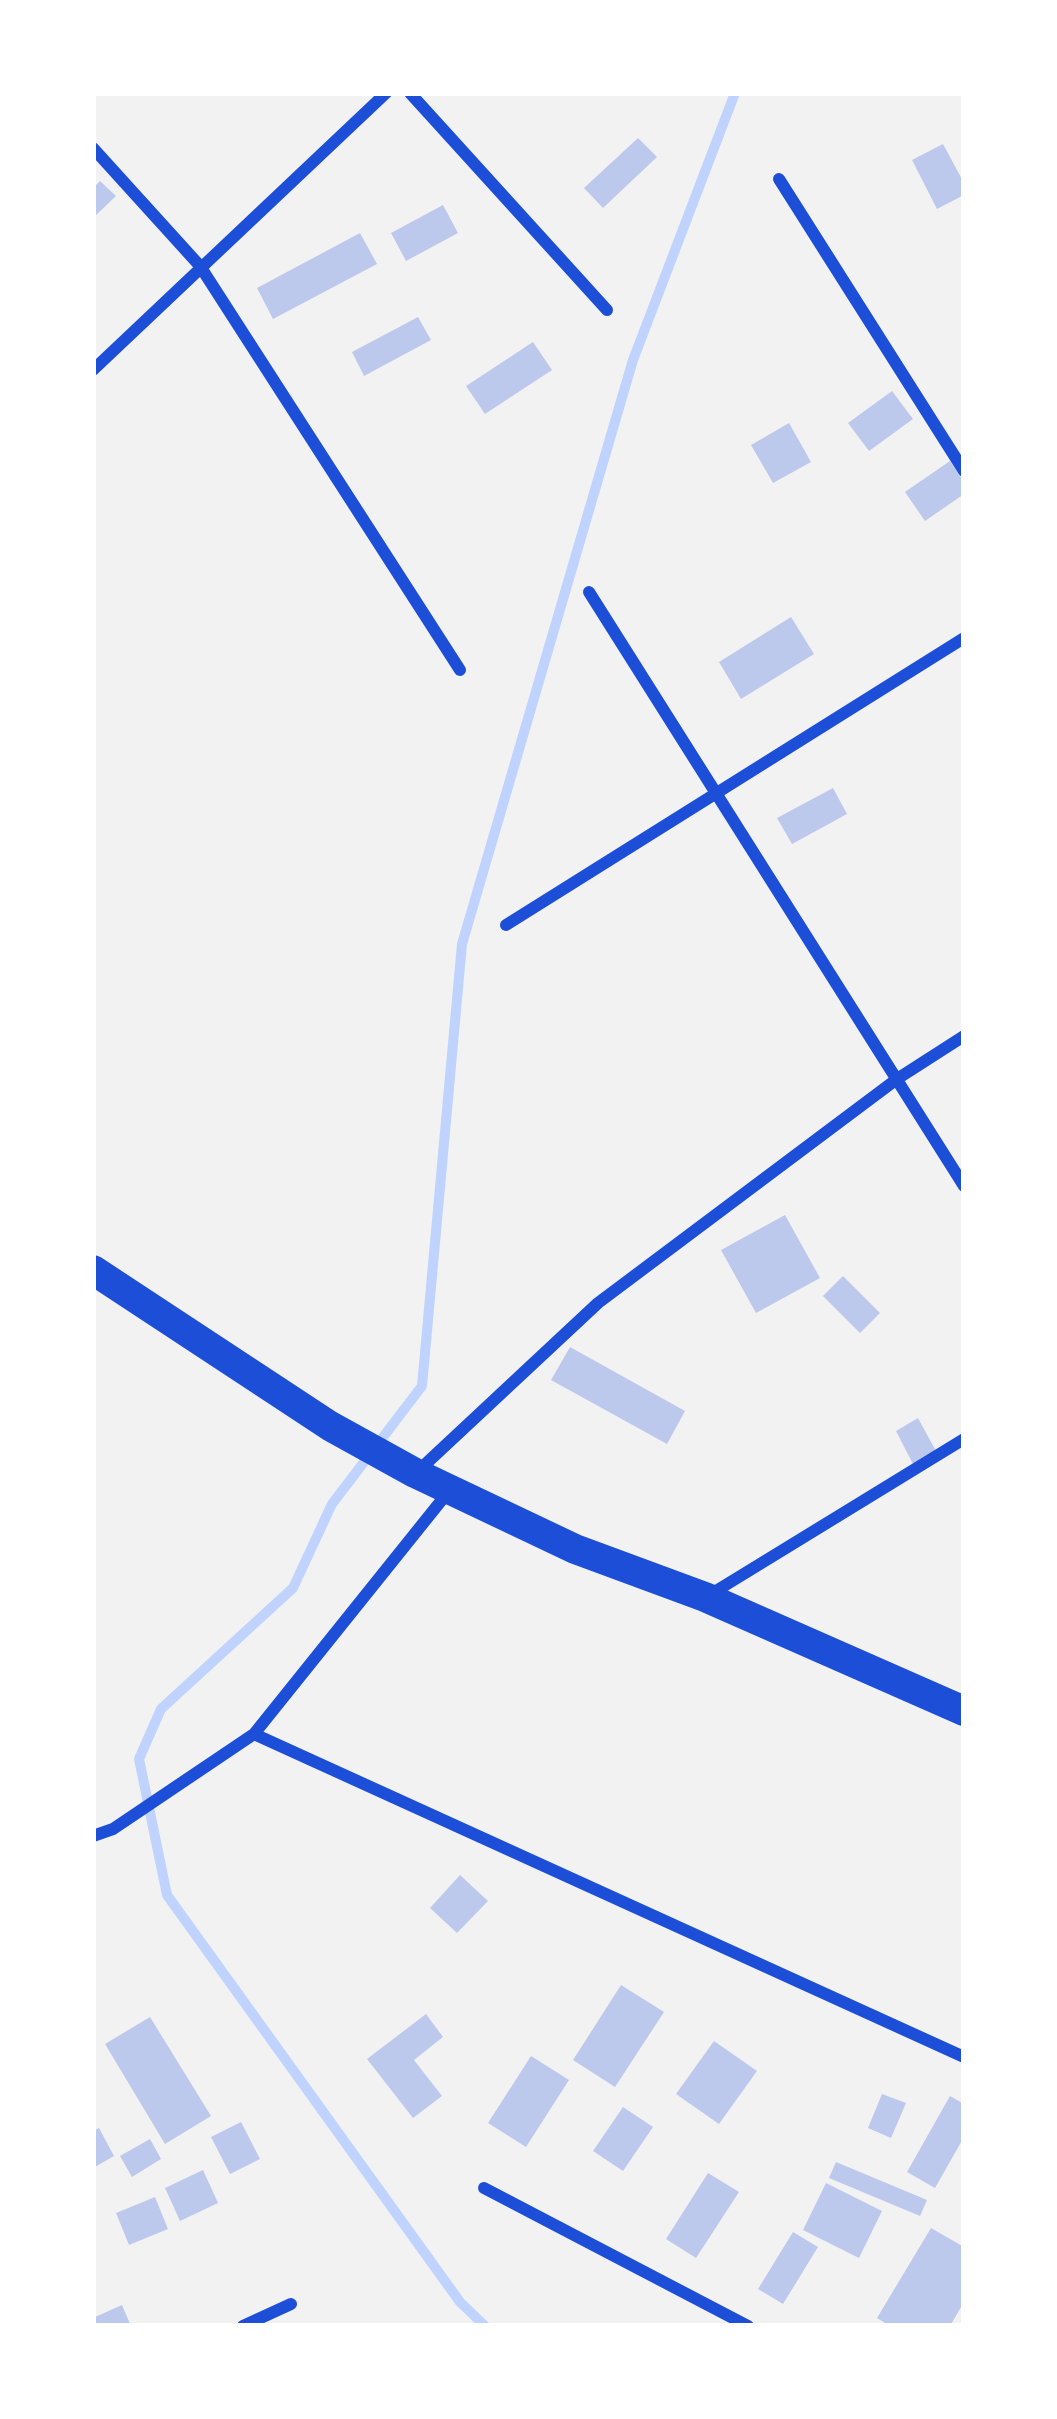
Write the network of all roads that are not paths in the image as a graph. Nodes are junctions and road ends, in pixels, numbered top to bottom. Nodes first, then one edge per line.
1 (386, 93) edge
2 (410, 93) edge
3 (93, 148) edge
4 (778, 179) dead end
5 (200, 266) junction
6 (607, 310) dead end
7 (93, 370) edge
8 (964, 471) edge
9 (589, 592) dead end
10 (964, 638) edge
11 (460, 670) dead end
12 (716, 794) junction
13 (506, 925) dead end
14 (964, 1036) edge
15 (896, 1079) junction
16 (964, 1186) edge
17 (93, 1270) edge
18 (964, 1439) edge
19 (415, 1474) junction
20 (452, 1488) junction
21 (705, 1598) junction
22 (964, 1711) edge
23 (254, 1734) junction
24 (93, 1836) edge
25 (964, 2056) edge
26 (484, 2188) dead end
27 (291, 2304) dead end
28 (243, 2326) edge
29 (748, 2326) edge

1 - 5 street
2 - 6 street
3 - 5 street
4 - 8 street
5 - 7 street
5 - 11 street
9 - 12 street
10 - 12 street
12 - 13 street
12 - 15 street
14 - 15 street
15 - 16 street
15 - 19 street
17 - 19 main road
18 - 21 street
19 - 20 main road
20 - 21 main road
20 - 23 street
21 - 22 main road
23 - 24 street
23 - 25 street
26 - 29 street
27 - 28 street

